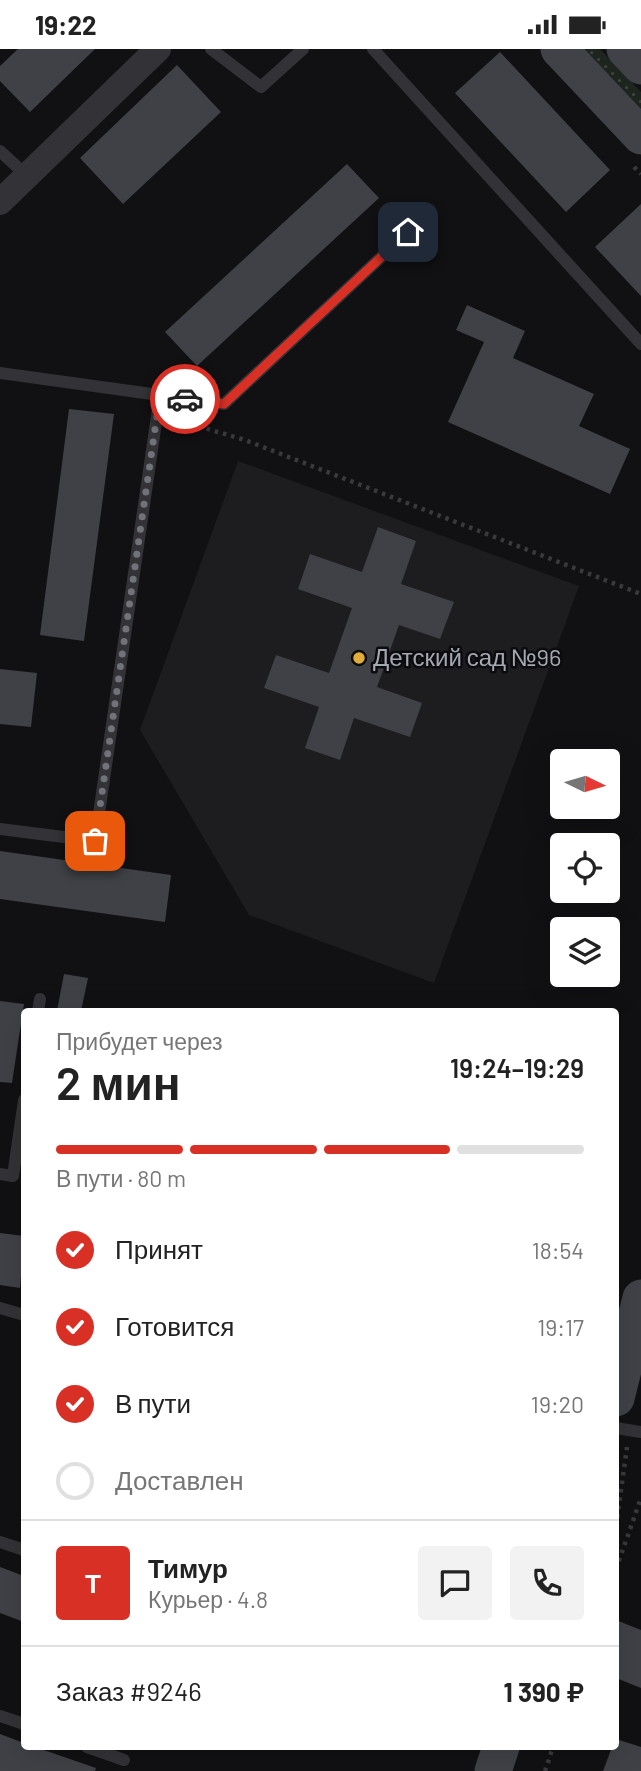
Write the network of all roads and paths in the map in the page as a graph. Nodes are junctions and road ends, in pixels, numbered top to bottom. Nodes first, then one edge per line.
1 (158, 49) edge
2 (211, 49) edge
3 (303, 49) edge
4 (373, 49) edge
5 (559, 49) edge
6 (625, 49) edge
7 (641, 67) edge
8 (641, 136) edge
9 (0, 151) edge
10 (27, 176) junction
11 (0, 202) edge
12 (408, 232) dead end
13 (641, 344) edge
14 (0, 373) edge
15 (160, 395) junction
16 (159, 414) junction
17 (641, 594) edge
18 (0, 829) edge
19 (21, 1120) edge
20 (0, 1174) edge
21 (641, 1298) edge
22 (0, 1308) edge
23 (21, 1314) edge
24 (626, 1422) edge
25 (619, 1495) edge
26 (641, 1498) edge
27 (0, 1542) edge
28 (21, 1549) edge
29 (619, 1560) edge
30 (0, 1716) edge
31 (21, 1723) edge
32 (96, 1750) edge
33 (500, 1750) edge
34 (553, 1750) edge
35 (124, 1760) dead end
36 (493, 1771) edge
37 (545, 1771) edge

1 - 10 street
2 - 3 lane
4 - 13 lane
5 - 8 street
6 - 7 street
9 - 10 lane
10 - 11 street
12 - 15 lane
14 - 15 lane
15 - 16 lane
16 - 17 path
16 - 18 lane
19 - 20 lane
21 - 24 street
22 - 23 lane
24 - 25 path
26 - 29 path
27 - 28 lane
30 - 31 lane
32 - 35 lane
33 - 36 street
34 - 37 path

